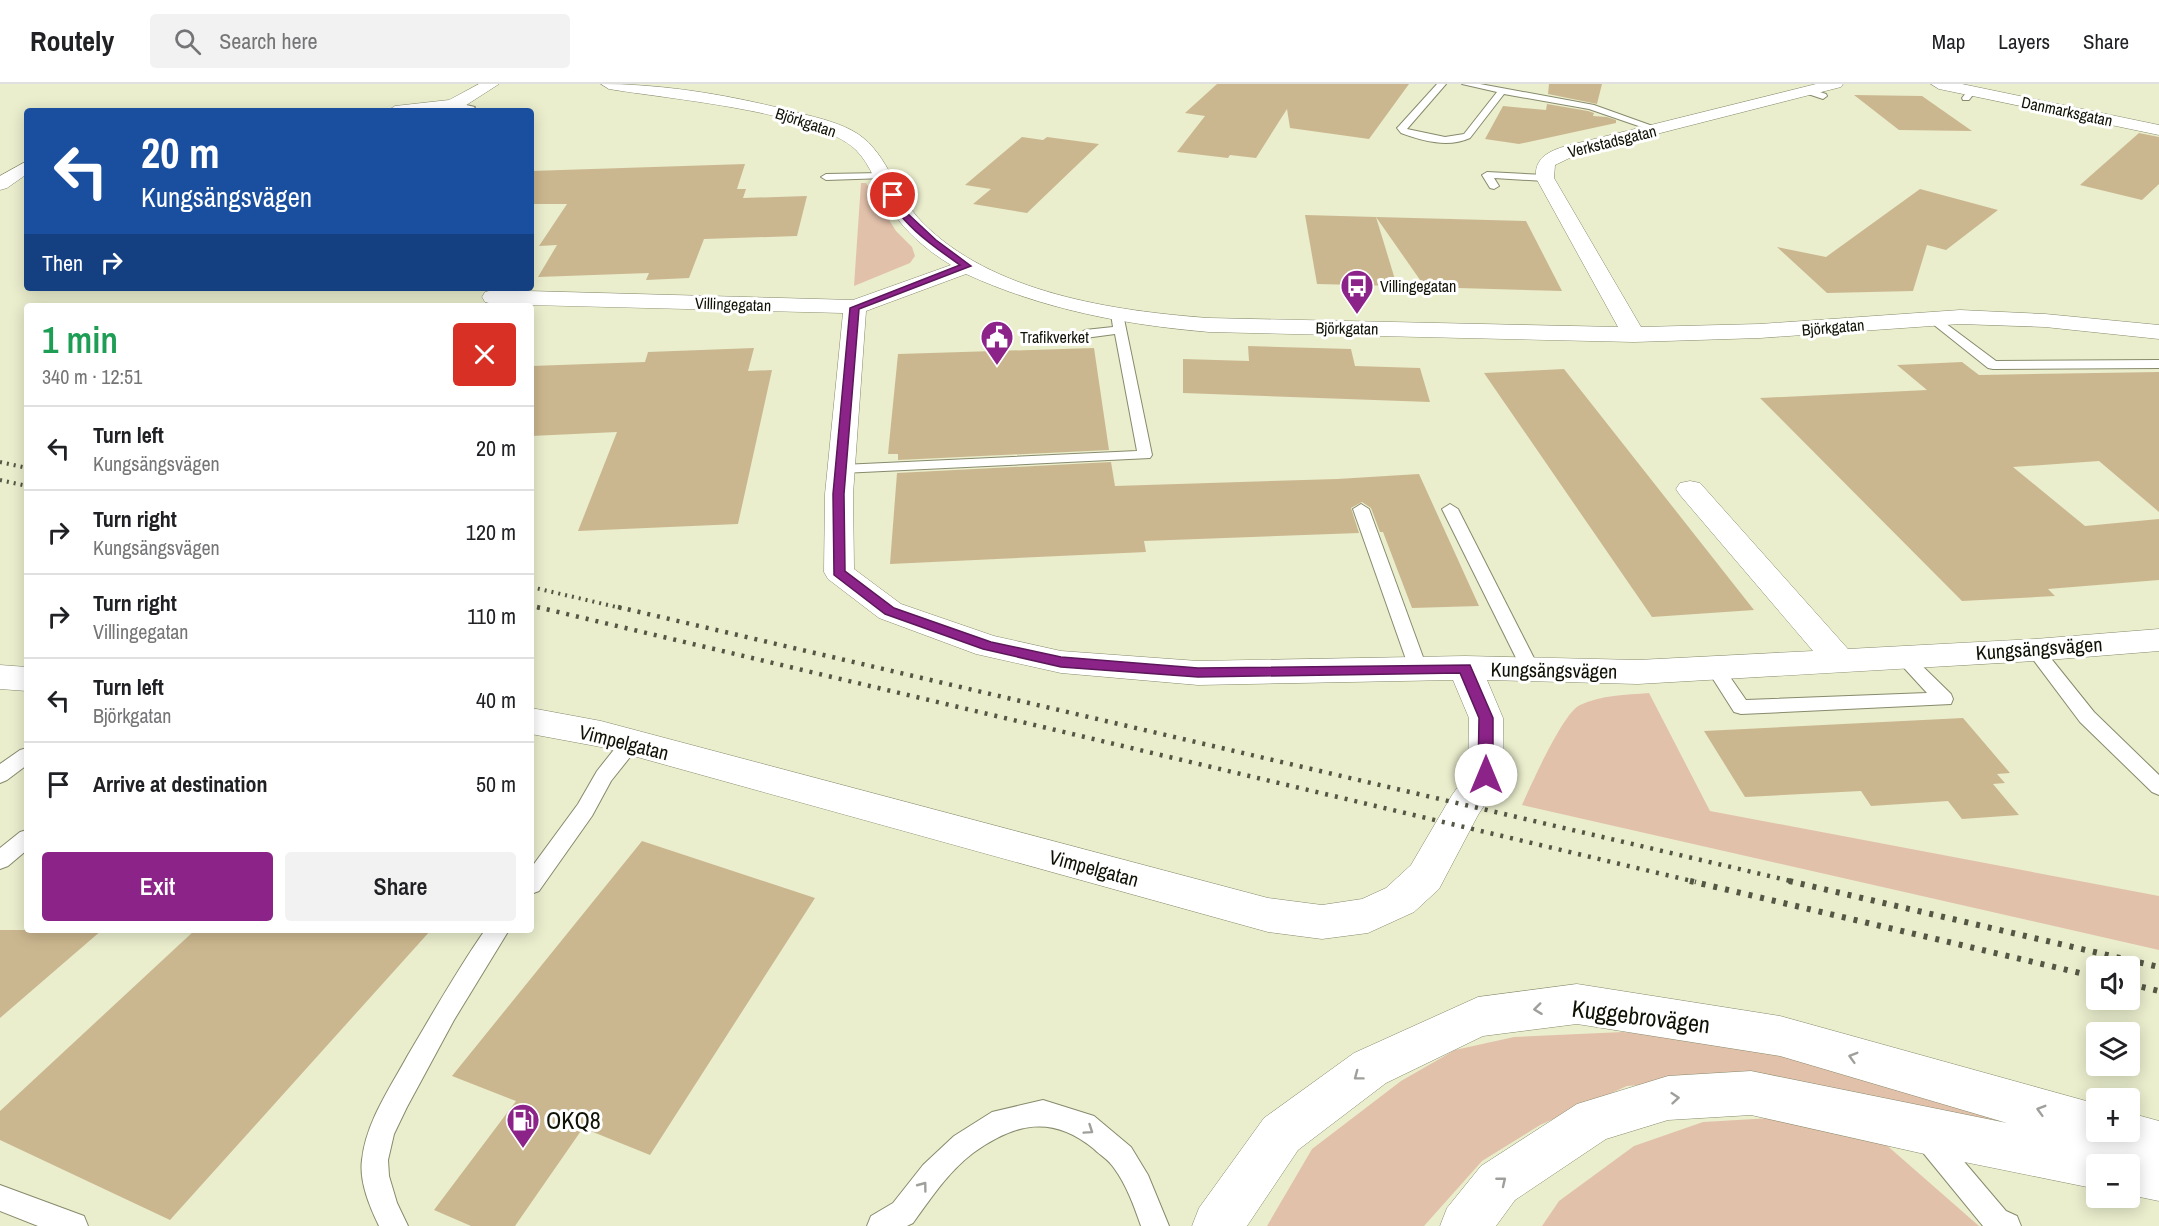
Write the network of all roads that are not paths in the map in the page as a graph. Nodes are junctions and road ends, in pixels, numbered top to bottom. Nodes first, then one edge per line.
1 (491, 84) edge
2 (609, 84) edge
3 (1442, 84) edge
4 (1466, 84) edge
5 (1939, 84) edge
6 (1822, 90) edge
7 (1502, 91) junction
8 (471, 107) dead end
9 (451, 108) edge
10 (1656, 129) junction
11 (2159, 130) edge
12 (24, 168) edge
13 (882, 176) junction
14 (826, 177) dead end
15 (1545, 178) junction
16 (0, 184) edge
17 (1494, 186) dead end
18 (967, 266) junction
19 (493, 297) dead end
20 (855, 308) junction
21 (1934, 318) junction
22 (1118, 322) junction
23 (2159, 332) edge
24 (1085, 334) dead end
25 (1634, 335) junction
26 (2159, 364) edge
27 (842, 469) junction
28 (1690, 489) dead end
29 (1361, 509) dead end
30 (1450, 509) dead end
31 (2159, 640) edge
32 (2035, 650) junction
33 (1903, 657) junction
34 (1840, 661) junction
35 (1465, 668) junction
36 (1530, 668) junction
37 (1715, 668) junction
38 (1418, 669) junction
39 (0, 677) edge
40 (24, 678) edge
41 (534, 723) edge
42 (631, 742) junction
43 (24, 757) edge
44 (0, 775) edge
45 (2159, 787) edge
46 (24, 840) edge
47 (0, 860) edge
48 (534, 881) edge
49 (496, 933) edge
50 (2086, 1124) edge
51 (1920, 1130) junction
52 (2140, 1139) edge
53 (2159, 1145) edge
54 (2086, 1163) edge
55 (2140, 1173) edge
56 (2159, 1177) edge
57 (0, 1198) edge
58 (74, 1226) edge
59 (394, 1226) edge
60 (881, 1226) edge
61 (1155, 1226) edge
62 (1217, 1226) edge
63 (1465, 1226) edge
64 (2007, 1226) edge

1 - 9 street
2 - 13 street, Björkgatan
3 - 7 lane
4 - 7 lane
5 - 11 street, Danmarksgatan
6 - 10 street, Verkstadsgatan
7 - 10 lane
8 - 9 lane
10 - 15 street, Verkstadsgatan
12 - 16 street
13 - 14 lane
13 - 18 street, Björkgatan
15 - 17 lane
15 - 25 street
18 - 20 street, Villingegatan
18 - 22 street, Björkgatan
19 - 20 street, Villingegatan
20 - 27 street, Kungsängsvägen
21 - 23 street, Björkgatan
21 - 25 street, Björkgatan
21 - 26 lane
22 - 24 lane
22 - 25 street, Björkgatan
22 - 27 lane
27 - 38 street, Kungsängsvägen
28 - 34 street
29 - 38 lane
30 - 36 lane
31 - 32 street, Kungsängsvägen
32 - 33 street, Kungsängsvägen
32 - 45 lane
33 - 34 street, Kungsängsvägen
33 - 37 lane
34 - 37 street, Kungsängsvägen
35 - 36 street, Kungsängsvägen
35 - 38 street, Kungsängsvägen
35 - 42 street, Vimpelgatan
36 - 37 street, Kungsängsvägen
39 - 40 street
41 - 42 street, Vimpelgatan
42 - 48 lane
43 - 44 lane
46 - 47 lane
49 - 59 lane
50 -> 62 street, Kuggebrovägen
51 - 54 street
63 -> 51 street
51 - 64 lane
52 - 53 street
55 - 56 street
57 - 58 lane
60 -> 61 lane

